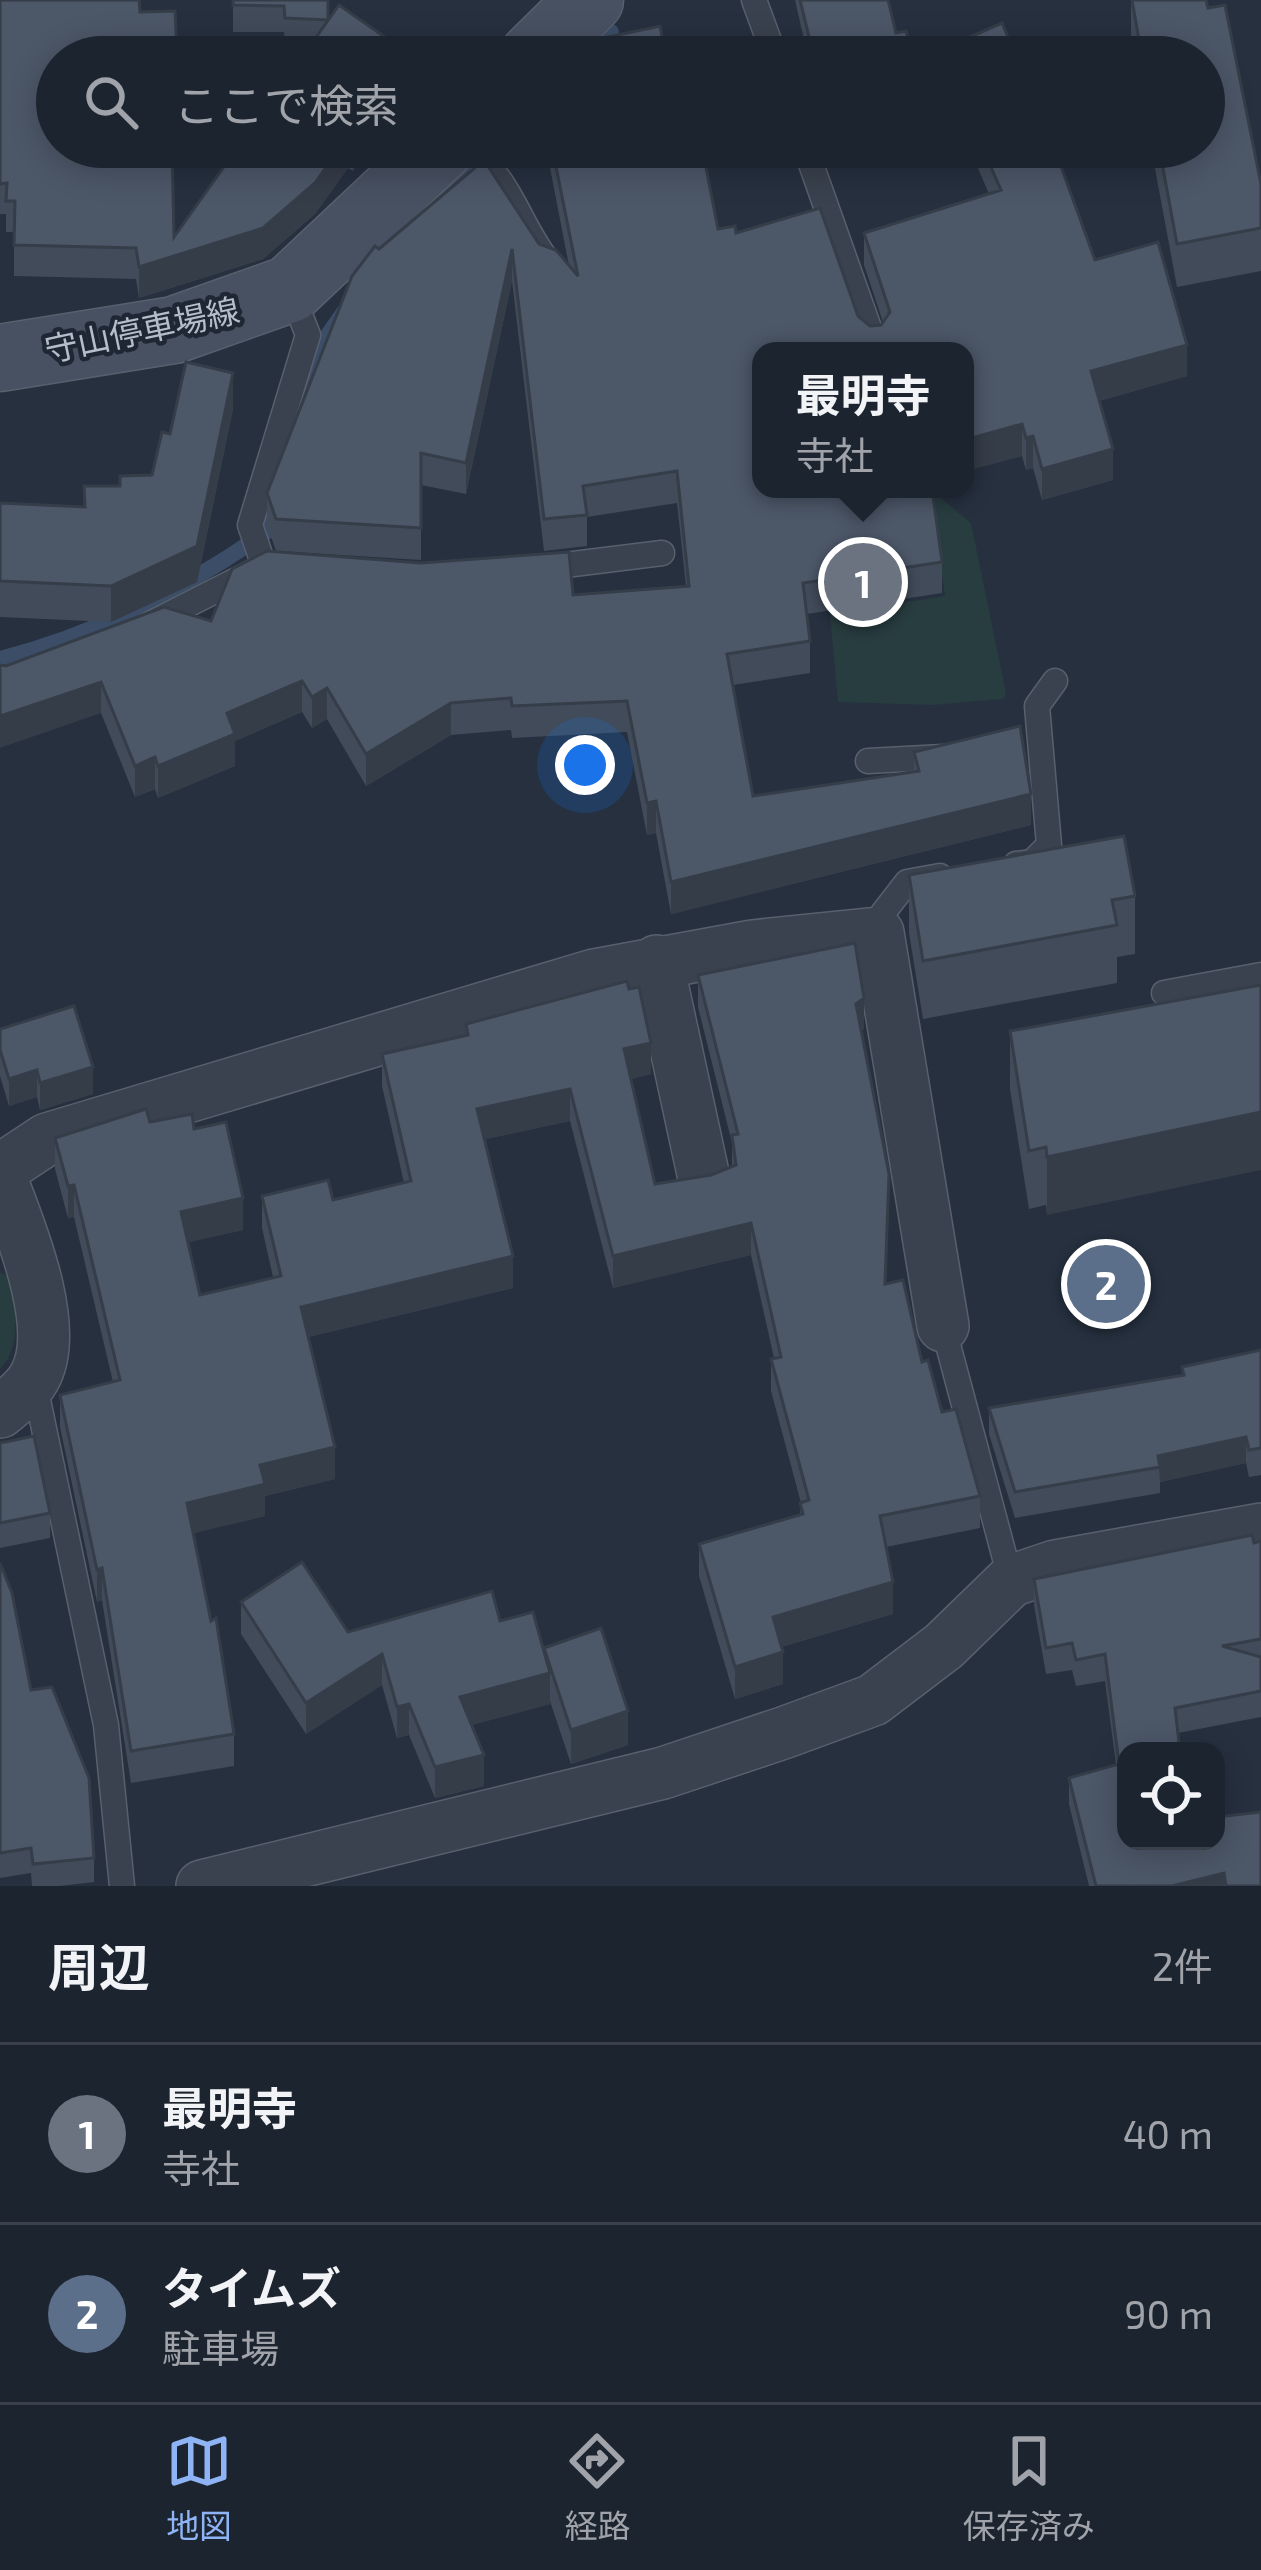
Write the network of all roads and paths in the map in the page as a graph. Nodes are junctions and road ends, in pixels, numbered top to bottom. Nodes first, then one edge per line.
1 (590, 0) edge
2 (754, 0) edge
3 (553, 36) edge
4 (768, 36) edge
5 (448, 168) edge
6 (479, 168) edge
7 (812, 168) edge
8 (552, 266) edge
9 (290, 289) junction
10 (874, 342) edge
11 (0, 358) edge
12 (662, 553) dead end
13 (504, 571) edge
14 (124, 635) edge
15 (1055, 680) dead end
16 (959, 753) edge
17 (868, 761) dead end
18 (878, 933) junction
19 (657, 961) junction
20 (1261, 975) edge
21 (1164, 993) dead end
22 (0, 1173) edge
23 (704, 1178) edge
24 (943, 1326) joint
25 (17, 1396) edge
26 (1261, 1529) edge
27 (1011, 1581) junction
28 (122, 1886) edge
29 (202, 1886) edge

1 - 3 main road
2 - 4 lane
5 - 9 main road, 守山停車場線
6 - 8 lane
7 - 10 lane
9 - 11 main road, 守山停車場線
9 - 14 lane
12 - 13 lane
15 - 18 lane
16 - 17 lane
18 - 19 street
18 - 24 street
19 - 22 street
19 - 23 street
20 - 21 lane
22 - 25 street
24 - 27 lane
25 - 28 lane
26 - 27 street
27 - 29 street

